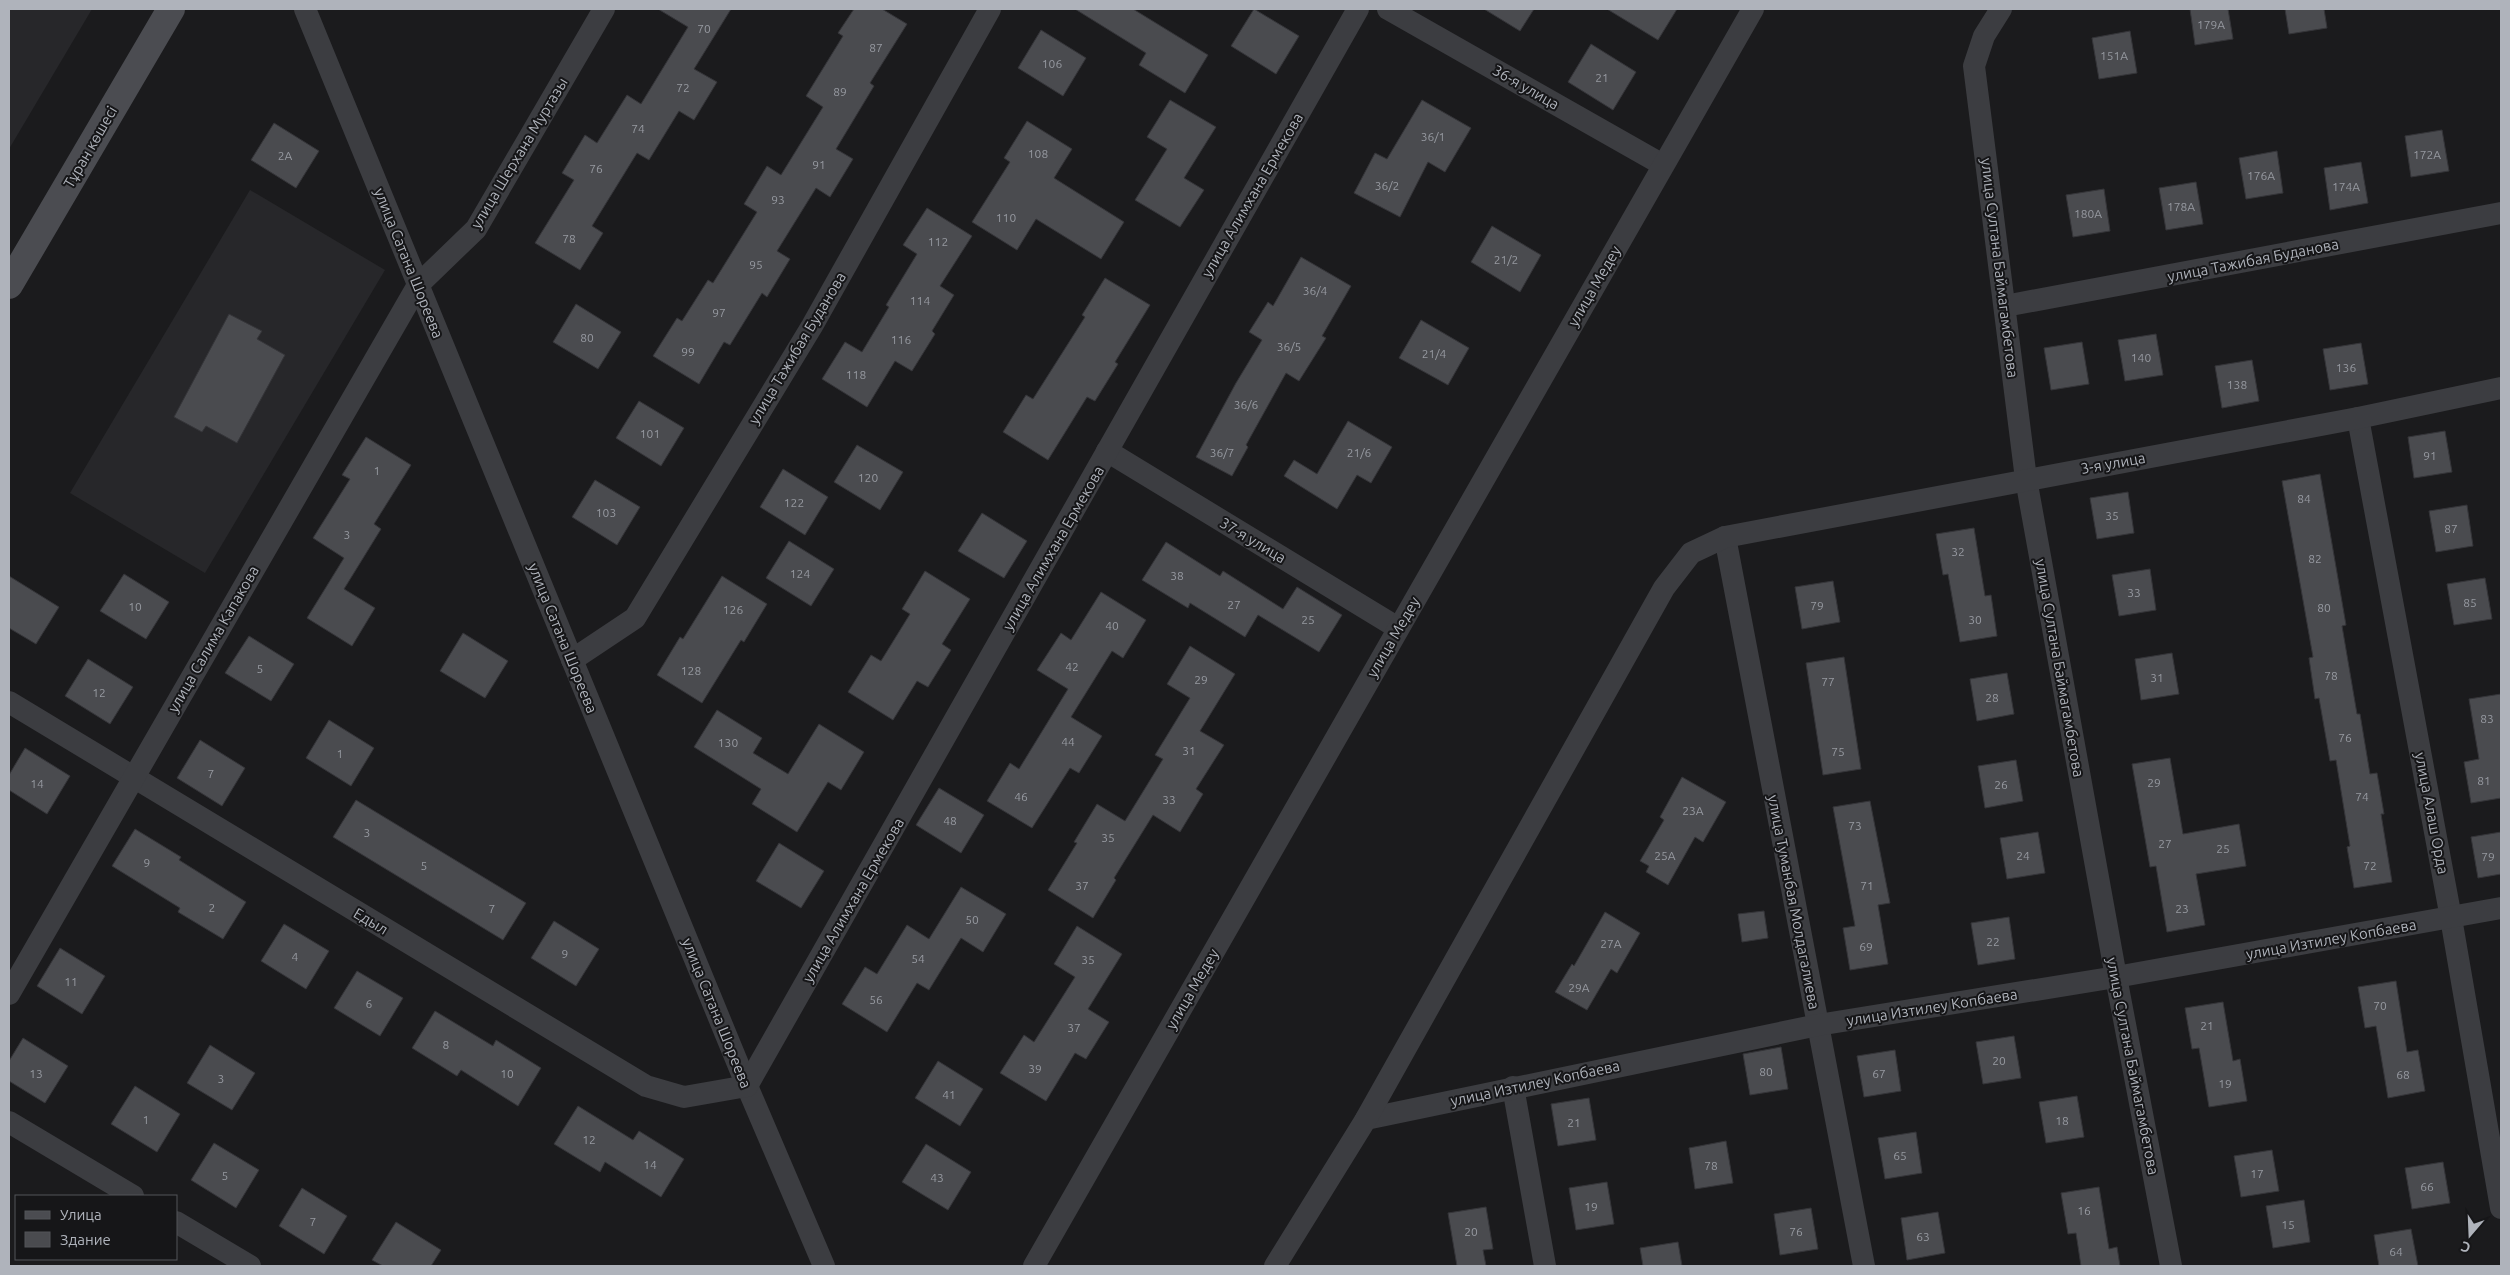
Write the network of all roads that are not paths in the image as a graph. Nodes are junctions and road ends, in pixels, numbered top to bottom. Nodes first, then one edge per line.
1 (171, 9) edge
2 (304, 9) edge
3 (604, 9) edge
4 (990, 9) edge
5 (1358, 9) edge
6 (1388, 9) edge
7 (1753, 9) edge
8 (2001, 9) edge
9 (1663, 165) junction
10 (2501, 213) edge
11 (9, 285) edge
12 (418, 285) junction
13 (2005, 306) junction
14 (2501, 388) edge
15 (2358, 418) junction
16 (1107, 451) junction
17 (2026, 479) junction
18 (1725, 537) junction
19 (1398, 628) junction
20 (572, 660) junction
21 (9, 702) edge
22 (133, 778) junction
23 (2501, 908) edge
24 (2451, 918) junction
25 (2116, 977) junction
26 (9, 994) edge
27 (1818, 1025) junction
28 (747, 1086) junction
29 (1513, 1087) junction
30 (1366, 1119) junction
31 (9, 1122) edge
32 (131, 1195) edge
33 (2501, 1208) edge
34 (178, 1223) edge
35 (250, 1266) edge
36 (824, 1266) edge
37 (1034, 1266) edge
38 (1275, 1266) edge
39 (1545, 1266) edge
40 (1864, 1266) edge
41 (2171, 1266) edge

1 - 11 street, Тұран көшесі
2 - 12 street, улица Сатана Шореева
3 - 12 street, улица Шерхана Муртазы
4 - 20 street, улица Тажибая Буданова
5 - 16 street, улица Алимхана Ермекова
6 - 9 street, 36-я улица
7 - 9 street, улица Медеу
8 - 13 street, улица Султана Баймагамбетова
9 - 19 street, улица Медеу
10 - 13 street, улица Тажибая Буданова
12 - 20 street, улица Сатана Шореева
12 - 22 street, улица Салима Капакова
13 - 17 street, улица Султана Баймагамбетова
14 - 15 street, 3-я улица
15 - 17 street, 3-я улица
15 - 24 street, улица Алаш Орда
16 - 19 street, 37-я улица
16 - 28 street, улица Алимхана Ермекова
17 - 18 street, 3-я улица
17 - 25 street, улица Султана Баймагамбетова
18 - 27 street, улица Туманбая Молдагалиева
18 - 30 street
19 - 37 street, улица Медеу
20 - 28 street, улица Сатана Шореева
21 - 22 street, Едыл
22 - 26 street, улица Салима Капакова
22 - 28 street, Едыл
23 - 24 street, улица Изтилеу Копбаева
24 - 25 street, улица Изтилеу Копбаева
24 - 33 street, улица Алаш Орда
25 - 27 street, улица Изтилеу Копбаева
25 - 41 street, улица Султана Баймагамбетова
27 - 29 street, улица Изтилеу Копбаева
27 - 40 street, улица Туманбая Молдагалиева
28 - 36 street, улица Сатана Шореева
29 - 30 street, улица Изтилеу Копбаева
29 - 39 street
30 - 38 street
31 - 32 street
34 - 35 street

